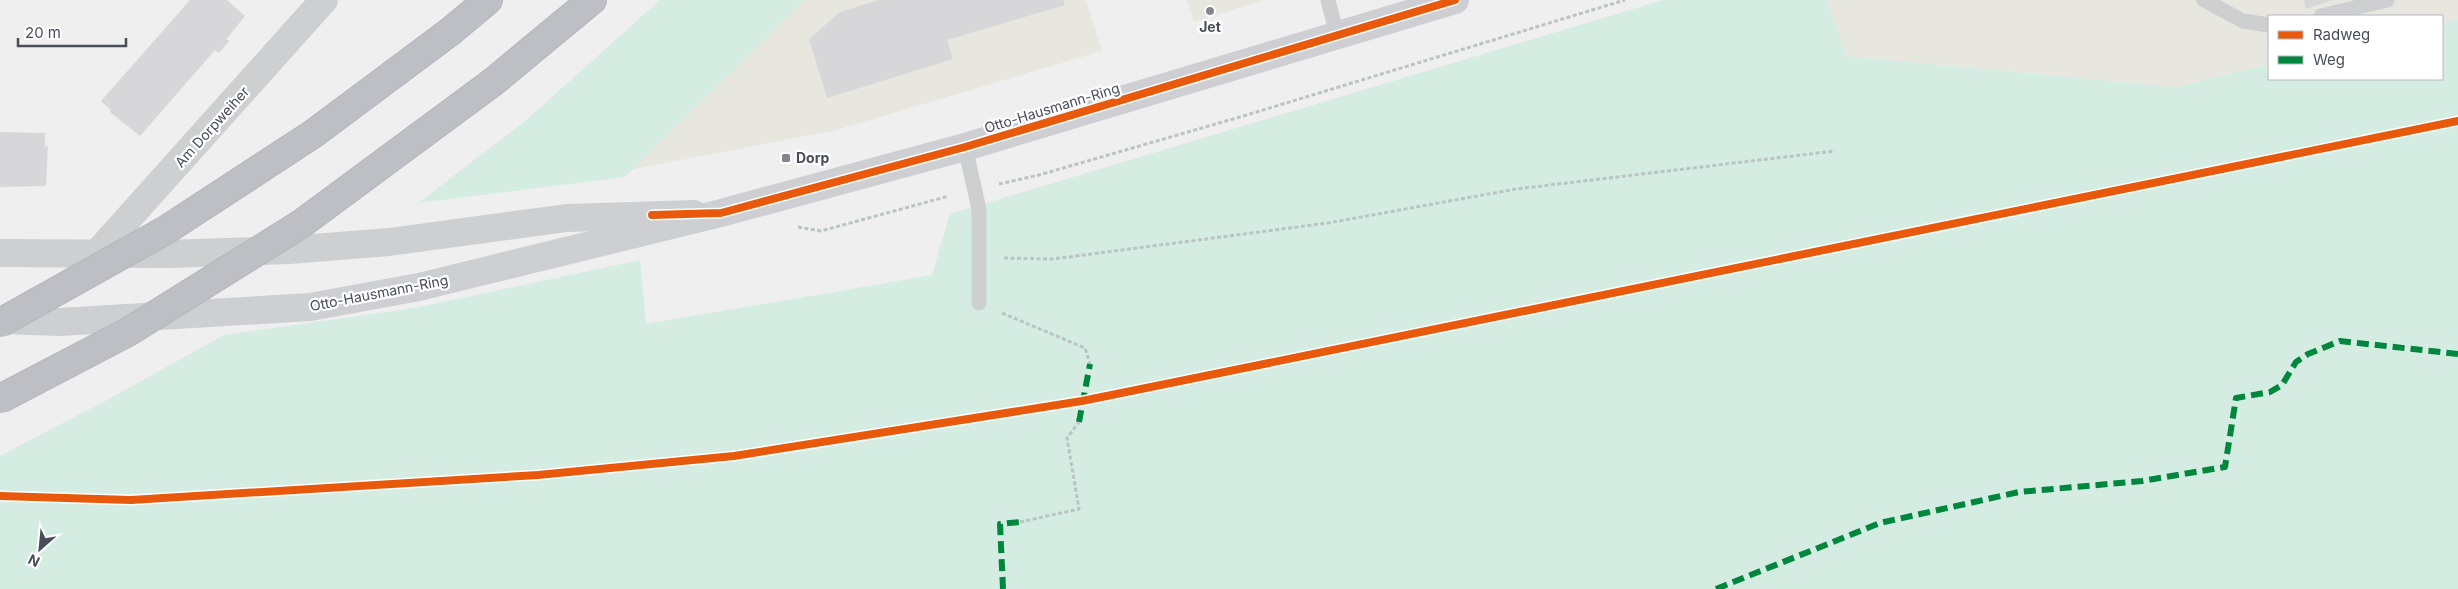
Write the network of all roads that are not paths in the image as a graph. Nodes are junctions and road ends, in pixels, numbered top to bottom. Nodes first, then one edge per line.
1 (324, 0) edge
2 (488, 0) edge
3 (592, 0) edge
4 (1328, 0) edge
5 (1454, 0) edge
6 (2204, 0) edge
7 (2387, 0) edge
8 (2325, 15) edge
9 (2268, 25) edge
10 (1338, 35) junction
11 (964, 147) junction
12 (721, 213) junction
13 (98, 252) junction
14 (0, 254) edge
15 (979, 303) road end
16 (0, 322) edge
17 (0, 399) edge

1 - 13 street, Am Dorpweiher
2 - 16 highway, bridge
3 - 17 highway, bridge
4 - 10 lane
5 - 10 street, Otto-Hausmann-Ring
6 - 9 lane
7 - 8 lane
10 - 11 street, Otto-Hausmann-Ring
11 - 12 street, Otto-Hausmann-Ring
11 - 15 lane
12 - 13 street, Otto-Hausmann-Ring
12 - 16 street, Otto-Hausmann-Ring
13 - 14 street, Otto-Hausmann-Ring

